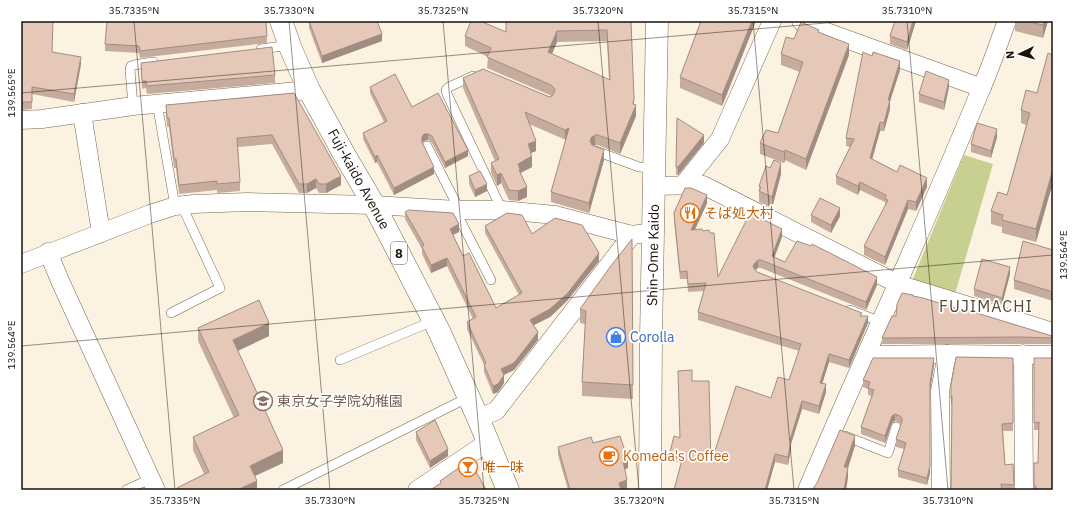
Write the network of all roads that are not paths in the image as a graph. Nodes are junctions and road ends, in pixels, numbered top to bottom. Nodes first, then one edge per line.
1 (281, 21) edge
2 (657, 21) edge
3 (772, 21) edge
4 (801, 21) edge
5 (1007, 21) edge
6 (289, 44) junction
7 (250, 50) edge
8 (165, 61) edge
9 (483, 73) edge
10 (982, 88) junction
11 (309, 90) junction
12 (157, 103) junction
13 (132, 106) junction
14 (82, 113) junction
15 (21, 120) edge
16 (427, 146) dead end
17 (596, 151) edge
18 (655, 177) junction
19 (683, 185) junction
20 (374, 205) junction
21 (179, 206) junction
22 (457, 210) junction
23 (502, 210) junction
24 (101, 233) junction
25 (642, 234) junction
26 (48, 252) junction
27 (21, 264) edge
28 (491, 280) dead end
29 (898, 284) junction
30 (845, 308) edge
31 (171, 313) dead end
32 (433, 321) junction
33 (881, 322) junction
34 (1053, 332) edge
35 (947, 354) junction
36 (1023, 354) junction
37 (866, 355) junction
38 (1053, 355) edge
39 (340, 360) dead end
40 (468, 397) junction
41 (478, 418) junction
42 (896, 427) dead end
43 (832, 431) junction
44 (488, 442) junction
45 (153, 484) edge
46 (126, 490) edge
47 (284, 490) edge
48 (417, 490) edge
49 (508, 490) edge
50 (650, 490) edge
51 (807, 490) edge
52 (941, 490) edge
53 (1024, 490) edge

1 - 6 main road, Fuji-kaido Avenue / 8
2 - 18 main road, Shin-Ome Kaido
3 - 19 street
4 - 10 street
5 - 10 street
6 - 7 lane
6 - 11 main road, Fuji-kaido Avenue / 8
8 - 13 lane
9 - 23 lane
10 - 29 street
11 - 12 street
11 - 20 main road, Fuji-kaido Avenue / 8
12 - 13 street
12 - 21 lane
13 - 14 street
14 - 15 street
14 - 24 street
16 - 22 lane
17 - 18 lane
18 - 19 street
18 - 25 main road, Shin-Ome Kaido
19 - 29 street
20 - 21 street
20 - 22 street
20 - 32 main road, Fuji-kaido Avenue / 8
21 - 24 street
21 - 31 lane
22 - 23 street
22 - 28 lane
23 - 25 street
24 - 26 street
25 - 41 street
25 - 50 main road, Shin-Ome Kaido
26 - 27 street
26 - 45 street
29 - 33 street
29 - 34 street
30 - 33 lane
32 - 39 lane
32 - 40 main road, Fuji-kaido Avenue / 8
33 - 37 street
35 - 36 street
35 - 37 street
35 - 52 street
36 - 38 street
36 - 53 street
37 - 43 street
40 - 41 main road, Fuji-kaido Avenue / 8
40 - 47 lane
41 - 44 main road, Fuji-kaido Avenue / 8
42 - 43 lane
43 - 51 street
44 - 48 street
44 - 49 main road, Fuji-kaido Avenue / 8
45 - 46 lane

